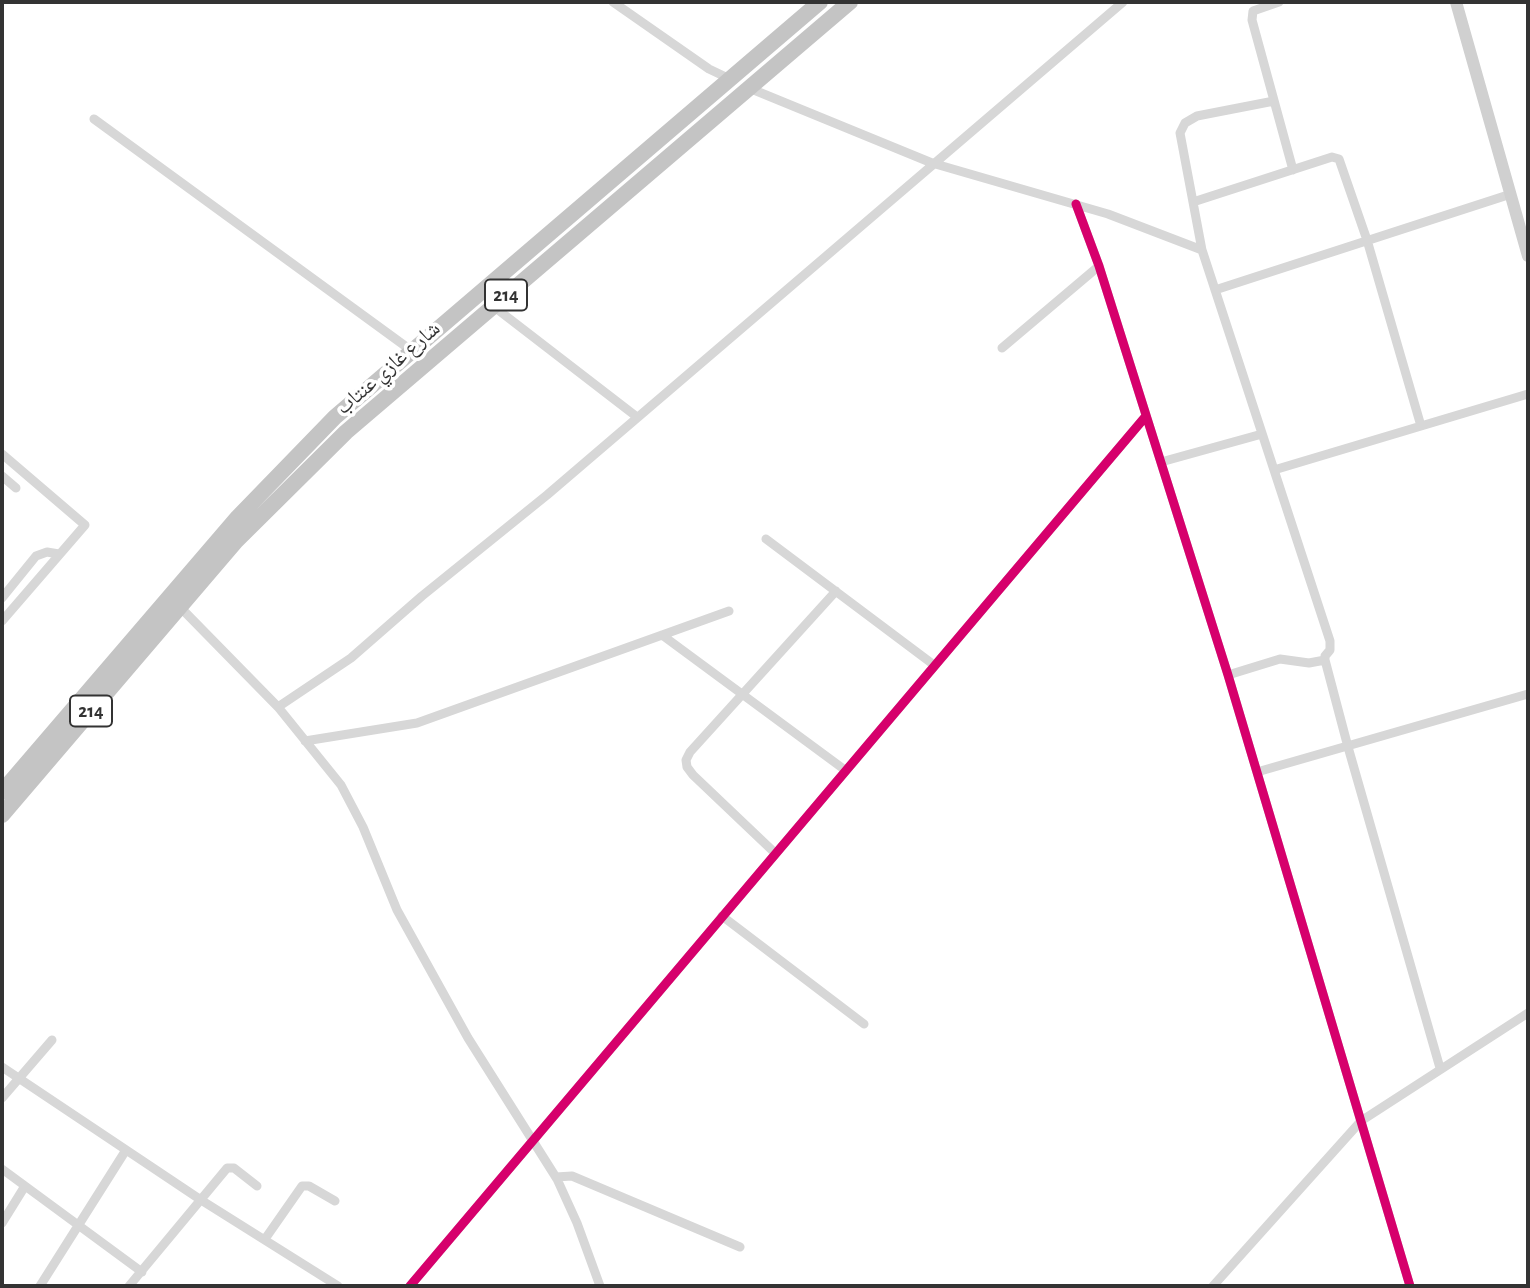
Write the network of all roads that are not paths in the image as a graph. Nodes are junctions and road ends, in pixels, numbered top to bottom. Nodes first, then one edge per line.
1 (613, 2) edge
2 (820, 2) edge
3 (850, 2) edge
4 (1124, 2) edge
5 (1279, 2) edge
6 (1456, 2) edge
7 (730, 79) junction
8 (749, 88) junction
9 (1274, 101) junction
10 (94, 120) dead end
11 (932, 163) junction
12 (1293, 170) junction
13 (1511, 194) junction
14 (1193, 202) junction
15 (1076, 204) junction
16 (1367, 240) junction
17 (1202, 250) junction
18 (1528, 256) edge
19 (1099, 266) junction
20 (1215, 290) junction
21 (493, 306) junction
22 (1002, 348) dead end
23 (412, 351) junction
24 (1528, 394) edge
25 (1146, 416) junction
26 (637, 417) junction
27 (1421, 426) junction
28 (1262, 434) junction
29 (2, 454) edge
30 (1161, 463) junction
31 (1274, 470) junction
32 (2, 476) edge
33 (16, 488) dead end
34 (766, 540) dead end
35 (59, 554) junction
36 (836, 592) junction
37 (2, 598) edge
38 (180, 607) junction
39 (729, 611) dead end
40 (2, 621) edge
41 (662, 635) junction
42 (1325, 660) junction
43 (934, 665) junction
44 (1228, 675) junction
45 (742, 694) junction
46 (1528, 694) edge
47 (278, 707) junction
48 (305, 741) junction
49 (1348, 747) junction
50 (845, 770) junction
51 (1257, 772) junction
52 (2, 792) edge
53 (2, 815) edge
54 (775, 853) junction
55 (722, 916) junction
56 (1528, 1013) edge
57 (864, 1024) dead end
58 (52, 1040) dead end
59 (2, 1067) edge
60 (1440, 1068) junction
61 (18, 1077) junction
62 (2, 1098) edge
63 (1361, 1121) junction
64 (534, 1142) junction
65 (126, 1150) junction
66 (2, 1169) edge
67 (556, 1177) junction
68 (25, 1186) junction
69 (257, 1186) dead end
70 (201, 1200) junction
71 (335, 1200) dead end
72 (2, 1223) edge
73 (78, 1225) junction
74 (265, 1239) junction
75 (740, 1247) dead end
76 (142, 1272) junction
77 (40, 1286) edge
78 (130, 1286) edge
79 (338, 1286) edge
80 (410, 1286) edge
81 (600, 1286) edge
82 (1213, 1286) edge
83 (1410, 1286) edge

1 - 7 street
2 - 7 highway, 214
3 - 8 highway, شارع غازي عنتاب / 214
4 - 11 street
5 - 9 street
6 - 13 street
7 - 23 highway, 214
8 - 11 street
8 - 21 highway, شارع غازي عنتاب / 214
9 - 12 street
9 - 14 street
10 - 23 street
11 - 15 street
11 - 26 street
12 - 14 street
12 - 16 street
13 - 16 street
13 - 18 street
14 - 17 street
15 - 17 street
15 - 19 street
16 - 20 street
16 - 27 street
17 - 20 street
19 - 22 street
19 - 25 street
20 - 28 street
21 - 26 street
21 - 38 highway, شارع غازي عنتاب / 214
23 - 52 highway, 214
24 - 27 street
25 - 30 street
25 - 43 street
26 - 47 street
27 - 31 street
28 - 30 street
28 - 31 street
29 - 35 street
30 - 44 street
31 - 42 street
32 - 33 street
34 - 36 street
35 - 37 street
35 - 40 street
36 - 43 street
36 - 45 street
38 - 47 street
38 - 53 highway, شارع غازي عنتاب / 214
39 - 41 street
41 - 45 street
41 - 48 street
42 - 44 street
42 - 49 street
43 - 50 street
44 - 51 street
45 - 50 street
45 - 54 street
46 - 49 street
47 - 48 street
48 - 64 street
49 - 51 street
49 - 60 street
50 - 54 street
51 - 63 street
54 - 55 street
55 - 57 street
55 - 64 street
56 - 60 street
58 - 61 street
59 - 61 street
60 - 63 street
61 - 62 street
61 - 65 street
63 - 82 street
63 - 83 street
64 - 67 street
64 - 80 street
65 - 70 street
65 - 73 street
66 - 68 street
67 - 75 street
67 - 81 street
68 - 72 street
68 - 73 street
69 - 70 street
70 - 74 street
70 - 76 street
71 - 74 street
73 - 76 street
73 - 77 street
74 - 79 street
76 - 78 street

